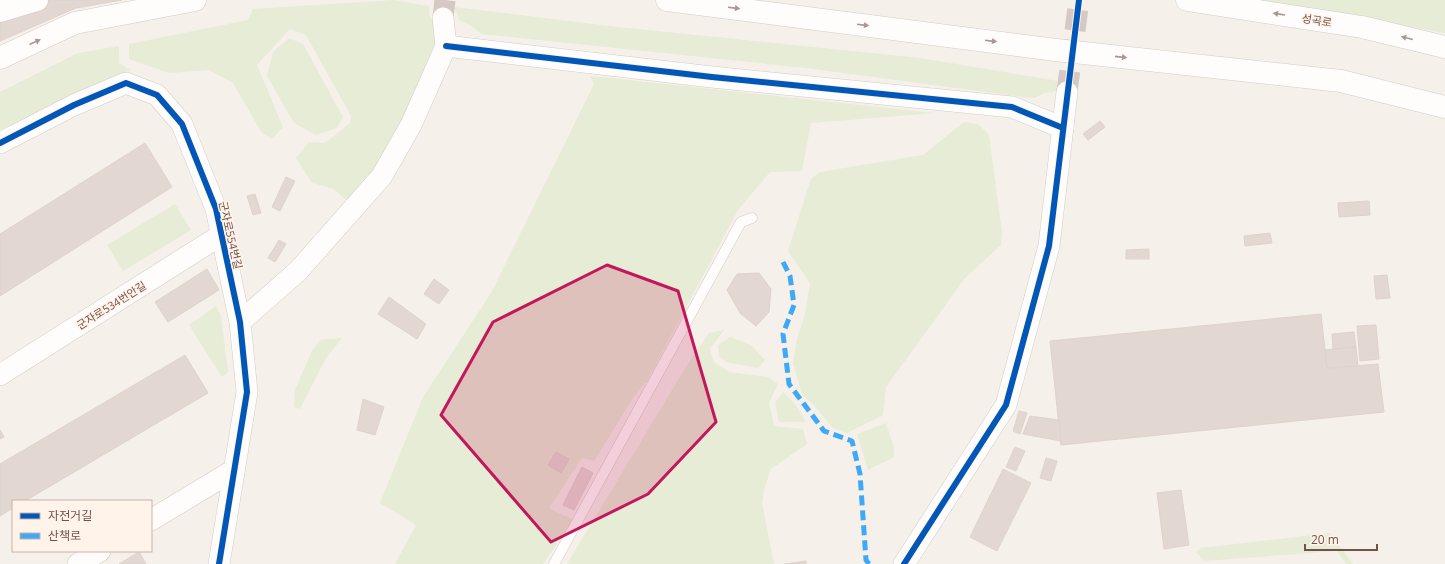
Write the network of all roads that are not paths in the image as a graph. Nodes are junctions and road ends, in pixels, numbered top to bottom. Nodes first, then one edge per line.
1 (37, 0) edge
2 (195, 0) edge
3 (667, 0) edge
4 (1188, 0) edge
5 (0, 11) edge
6 (443, 18) tunnel mouth
7 (446, 46) junction
8 (1445, 47) edge
9 (0, 58) edge
10 (1067, 92) tunnel mouth
11 (1445, 107) edge
12 (1063, 128) junction
13 (0, 143) edge
14 (752, 218) dead end
15 (221, 235) junction
16 (240, 322) junction
17 (0, 375) edge
18 (234, 470) junction
19 (152, 519) edge
20 (98, 552) edge
21 (78, 564) edge
22 (219, 564) edge
23 (554, 564) edge
24 (904, 564) edge

1 - 5 main road
9 -> 2 main road
3 -> 11 main road
8 -> 4 main road, 성곡로
6 - 7 street
7 - 12 street
7 - 16 street
10 - 12 street
12 - 24 street
13 - 15 street, 군자로554번길
14 - 23 lane
15 - 16 street, 군자로554번길
15 - 17 street, 군자로534번안길
16 - 18 street, 군자로554번길
18 - 19 street
18 - 22 street, 군자로554번길
20 - 21 street

